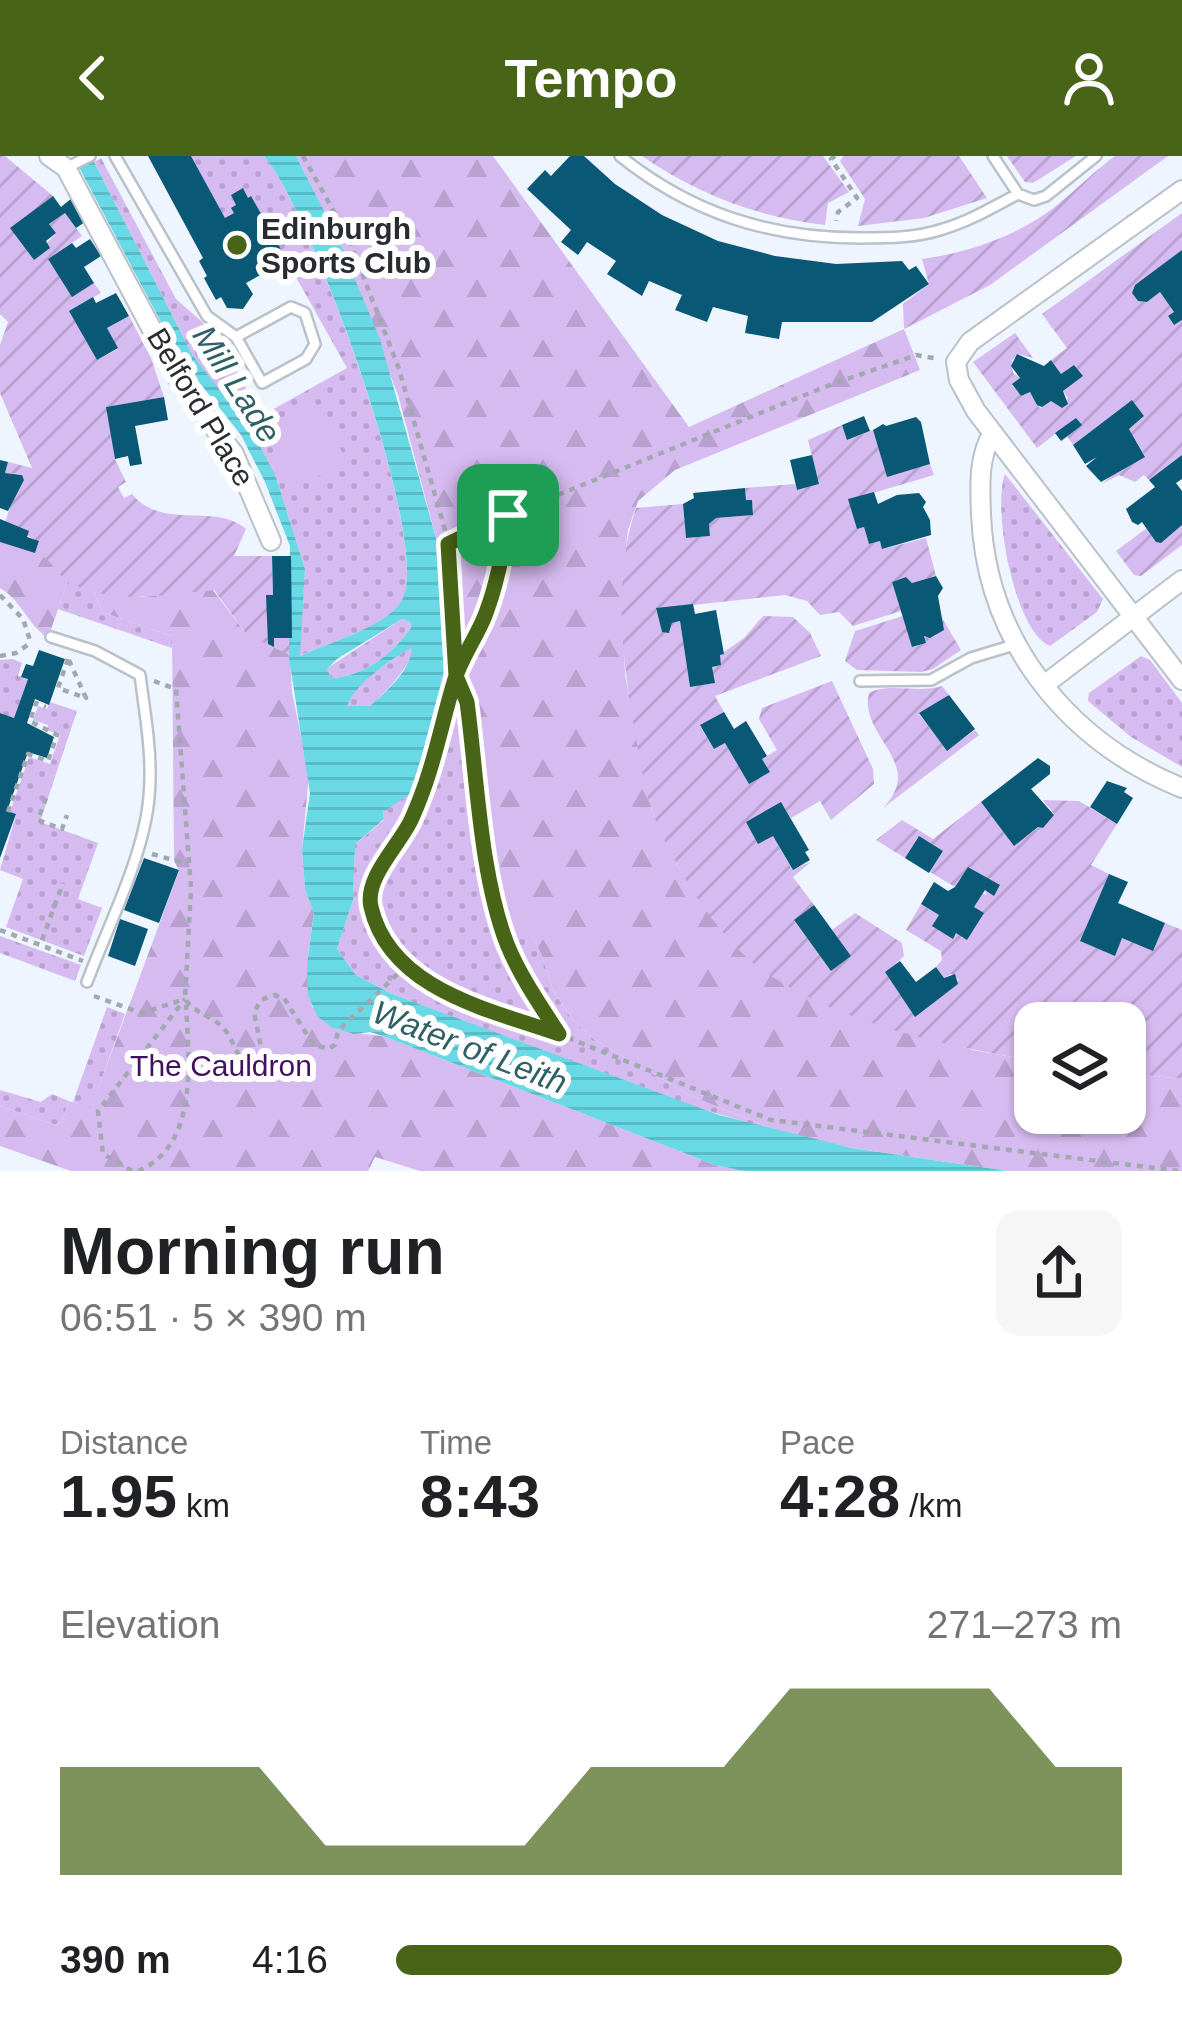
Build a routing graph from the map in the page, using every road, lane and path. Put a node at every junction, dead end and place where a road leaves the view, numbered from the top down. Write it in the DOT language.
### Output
graph roads {
  1 [pos="49,156"];
  2 [pos="89,156"];
  3 [pos="115,156"];
  4 [pos="303,156"];
  5 [pos="620,156"];
  6 [pos="835,156"];
  7 [pos="993,156"];
  8 [pos="1096,156"];
  9 [pos="66,168"];
  10 [pos="1178,192"];
  11 [pos="1018,194"];
  12 [pos="838,212"];
  13 [pos="236,337"];
  14 [pos="956,362"];
  15 [pos="993,433"];
  16 [pos="508,515"];
  17 [pos="271,541"];
  18 [pos="448,544"];
  19 [pos="1182,580"];
  20 [pos="0,595"];
  21 [pos="1134,617"];
  22 [pos="51,637"];
  23 [pos="31,643"];
  24 [pos="1017,644"];
  25 [pos="50,650"];
  26 [pos="0,656"];
  27 [pos="456,676"];
  28 [pos="1182,680"];
  29 [pos="860,681"];
  30 [pos="1044,685"];
  31 [pos="172,688"];
  32 [pos="86,698"];
  33 [pos="46,706"];
  34 [pos="83,707"];
  35 [pos="1182,788"];
  36 [pos="46,798"];
  37 [pos="8,812"];
  38 [pos="67,815"];
  39 [pos="136,849"];
  40 [pos="187,864"];
  41 [pos="63,883"];
  42 [pos="0,930"];
  43 [pos="41,940"];
  44 [pos="94,964"];
  45 [pos="406,966"];
  46 [pos="85,987"];
  47 [pos="185,999"];
  48 [pos="559,1034"];
  49 [pos="135,1171"];
  50 [pos="1178,1171"];
  1 -- 9 [label="street, Belford Place"];
  2 -- 9 [label="lane"];
  3 -- 13 [label="lane"];
  4 -- 18 [label="path"];
  5 -- 11 [label="lane"];
  6 -- 12 [label="path"];
  7 -- 11 [label="lane"];
  8 -- 11 [label="lane"];
  9 -- 17 [label="street, Belford Place"];
  10 -- 14 [label="street"];
  13 -- 13 [label="lane"];
  14 -- 15 [label="street"];
  14 -- 16 [label="path"];
  15 -- 21 [label="street"];
  15 -- 24 [label="street"];
  16 -- 18 [label="path"];
  16 -- 27 [label="path"];
  18 -- 27 [label="path"];
  19 -- 21 [label="street"];
  20 -- 23 [label="path"];
  21 -- 28 [label="street"];
  21 -- 30 [label="street"];
  22 -- 39 [label="lane"];
  23 -- 25 [label="path"];
  23 -- 26 [label="path"];
  24 -- 29 [label="lane"];
  24 -- 30 [label="street"];
  27 -- 45 [label="path"];
  27 -- 48 [label="path"];
  30 -- 35 [label="street"];
  31 -- 40 [label="path"];
  32 -- 32 [label="path"];
  32 -- 34 [label="path"];
  33 -- 37 [label="path"];
  36 -- 38 [label="path"];
  39 -- 40 [label="path"];
  39 -- 44 [label="lane"];
  40 -- 47 [label="path"];
  41 -- 43 [label="path"];
  42 -- 44 [label="path"];
  44 -- 46 [label="lane"];
  45 -- 47 [label="path"];
  45 -- 48 [label="path"];
  46 -- 47 [label="path"];
  47 -- 49 [label="path"];
  47 -- 49 [label="path"];
  48 -- 50 [label="path"];
}
